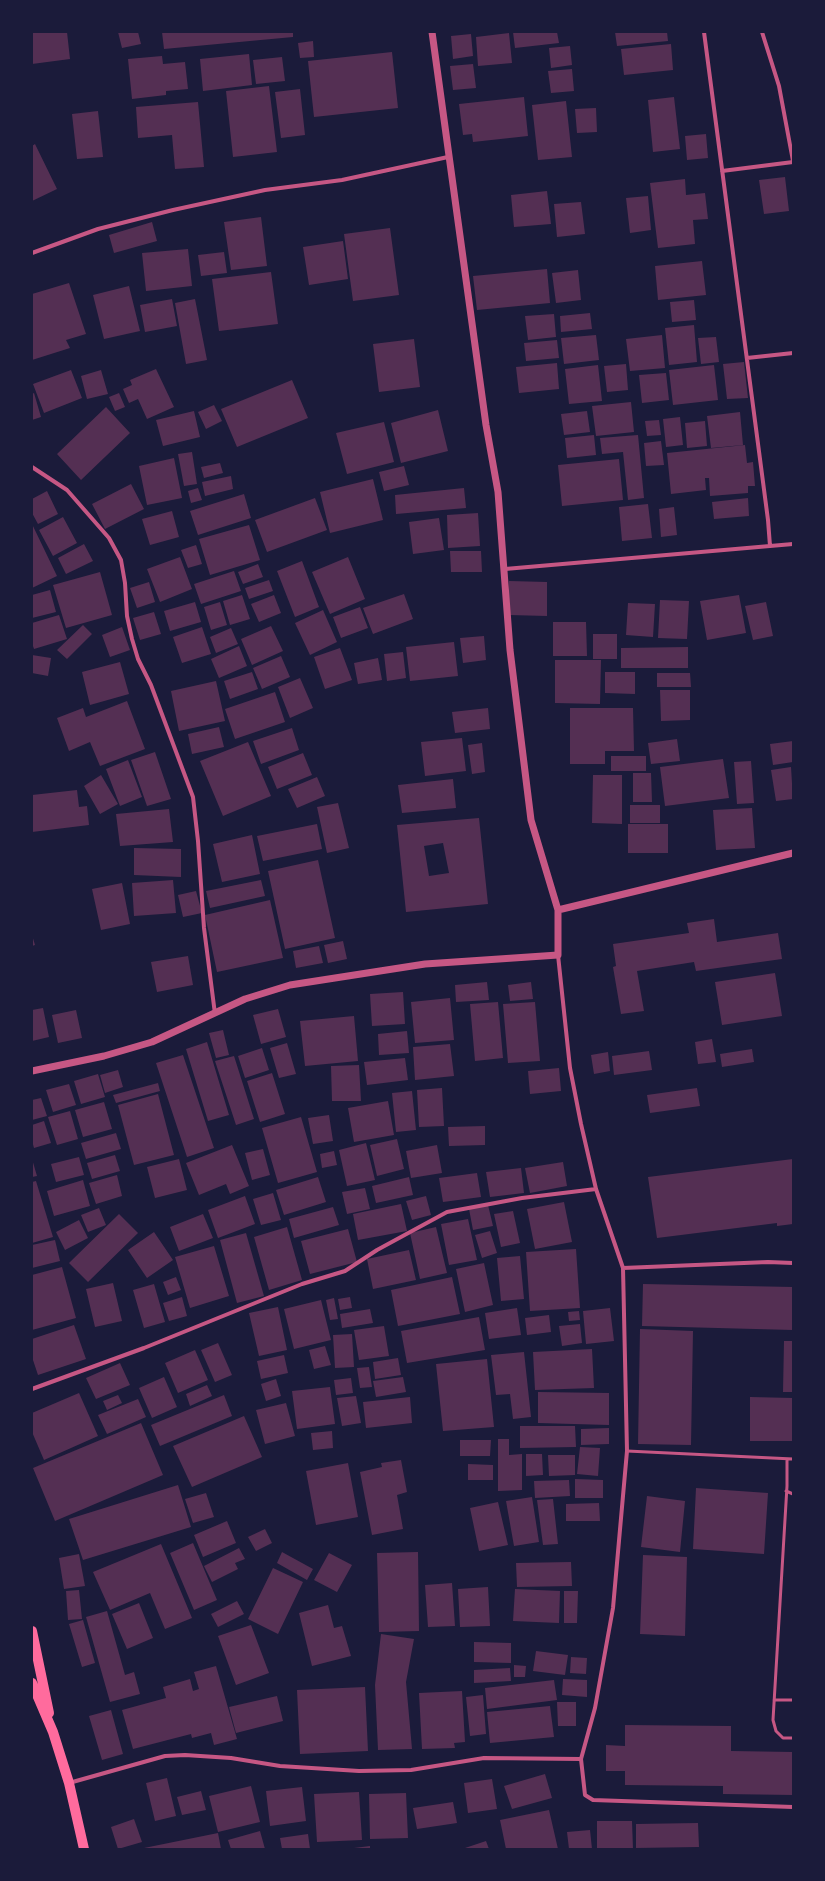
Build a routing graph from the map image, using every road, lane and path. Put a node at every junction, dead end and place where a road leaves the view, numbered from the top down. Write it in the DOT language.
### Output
graph roads {
  1 [pos="432,32"];
  2 [pos="704,32"];
  3 [pos="762,32"];
  4 [pos="448,157"];
  5 [pos="793,162"];
  6 [pos="722,171"];
  7 [pos="32,253"];
  8 [pos="793,353"];
  9 [pos="747,358"];
  10 [pos="32,467"];
  11 [pos="793,544"];
  12 [pos="770,546"];
  13 [pos="505,569"];
  14 [pos="793,853"];
  15 [pos="558,910"];
  16 [pos="558,955"];
  17 [pos="215,1014"];
  18 [pos="32,1071"];
  19 [pos="596,1189"];
  20 [pos="793,1263"];
  21 [pos="623,1268"];
  22 [pos="32,1389"];
  23 [pos="627,1451"];
  24 [pos="787,1459"];
  25 [pos="793,1459"];
  26 [pos="786,1491"];
  27 [pos="793,1494"];
  28 [pos="32,1632"];
  29 [pos="32,1684"];
  30 [pos="774,1700"];
  31 [pos="793,1700"];
  32 [pos="53,1732"];
  33 [pos="793,1738"];
  34 [pos="581,1759"];
  35 [pos="70,1782"];
  36 [pos="793,1806"];
  37 [pos="84,1849"];
  1 -- 4 [label="street"];
  2 -- 6 [label="street"];
  3 -- 5 [label="street"];
  4 -- 7 [label="street"];
  4 -- 13 [label="street"];
  5 -- 6 [label="street"];
  6 -- 9 [label="street"];
  8 -- 9 [label="street"];
  9 -- 12 [label="street"];
  10 -- 17 [label="street"];
  11 -- 12 [label="street"];
  12 -- 13 [label="street"];
  13 -- 15 [label="street"];
  14 -- 15 [label="street"];
  15 -- 16 [label="street"];
  16 -- 17 [label="street"];
  16 -- 19 [label="street"];
  17 -- 18 [label="street"];
  19 -- 21 [label="street"];
  19 -- 22 [label="street"];
  20 -- 21 [label="street"];
  21 -- 23 [label="street"];
  23 -- 24 [label="lane"];
  23 -- 34 [label="street"];
  24 -- 25 [label="lane"];
  24 -- 26 [label="lane"];
  26 -- 27 [label="lane"];
  26 -- 30 [label="lane"];
  28 -- 32 [label="main road"];
  29 -- 32 [label="main road"];
  30 -- 31 [label="lane"];
  30 -- 33 [label="lane"];
  32 -- 35 [label="main road"];
  34 -- 35 [label="street"];
  34 -- 36 [label="street"];
  35 -- 37 [label="main road"];
}
